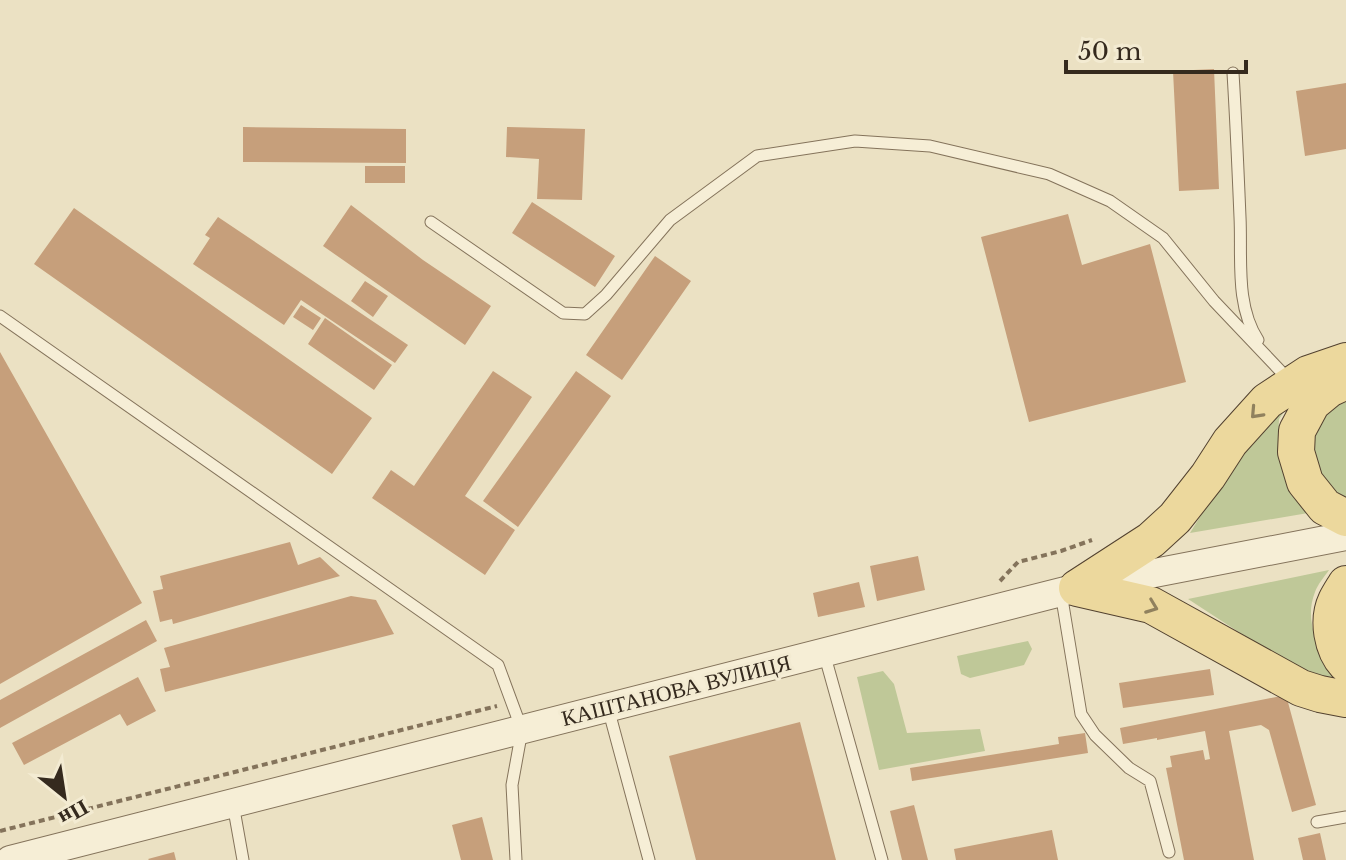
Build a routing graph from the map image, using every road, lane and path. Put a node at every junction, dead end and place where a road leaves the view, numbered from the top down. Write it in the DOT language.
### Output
graph roads {
  1 [pos="1233,73"];
  2 [pos="431,222"];
  3 [pos="0,316"];
  4 [pos="1346,361"];
  5 [pos="1283,374"];
  6 [pos="1346,381"];
  7 [pos="1346,518"];
  8 [pos="1346,536"];
  9 [pos="1346,584"];
  10 [pos="1069,590"];
  11 [pos="824,653"];
  12 [pos="1346,664"];
  13 [pos="1346,699"];
  14 [pos="608,707"];
  15 [pos="522,730"];
  16 [pos="233,803"];
  17 [pos="1346,817"];
  18 [pos="1317,822"];
  19 [pos="1169,852"];
  20 [pos="10,860"];
  21 [pos="243,860"];
  22 [pos="516,860"];
  23 [pos="649,860"];
  24 [pos="882,860"];
  1 -- 5 [label="lane"];
  2 -- 5 [label="lane"];
  3 -- 15 [label="lane"];
  4 -- 5 [label="main road"];
  5 -- 10 [label="main road, one-way"];
  6 -- 7 [label="main road"];
  8 -- 10 [label="street, КАШТАНОВА ВУЛИЦЯ"];
  9 -- 12 [label="main road"];
  10 -- 11 [label="street, КАШТАНОВА ВУЛИЦЯ"];
  10 -- 13 [label="main road, one-way"];
  10 -- 19 [label="lane"];
  11 -- 14 [label="street, КАШТАНОВА ВУЛИЦЯ"];
  11 -- 24 [label="lane"];
  14 -- 15 [label="street, КАШТАНОВА ВУЛИЦЯ"];
  14 -- 23 [label="lane"];
  15 -- 16 [label="street, КАШТАНОВА ВУЛИЦЯ"];
  15 -- 22 [label="lane"];
  16 -- 20 [label="street, КАШТАНОВА ВУЛИЦЯ"];
  16 -- 21 [label="lane"];
  17 -- 18 [label="lane"];
}
